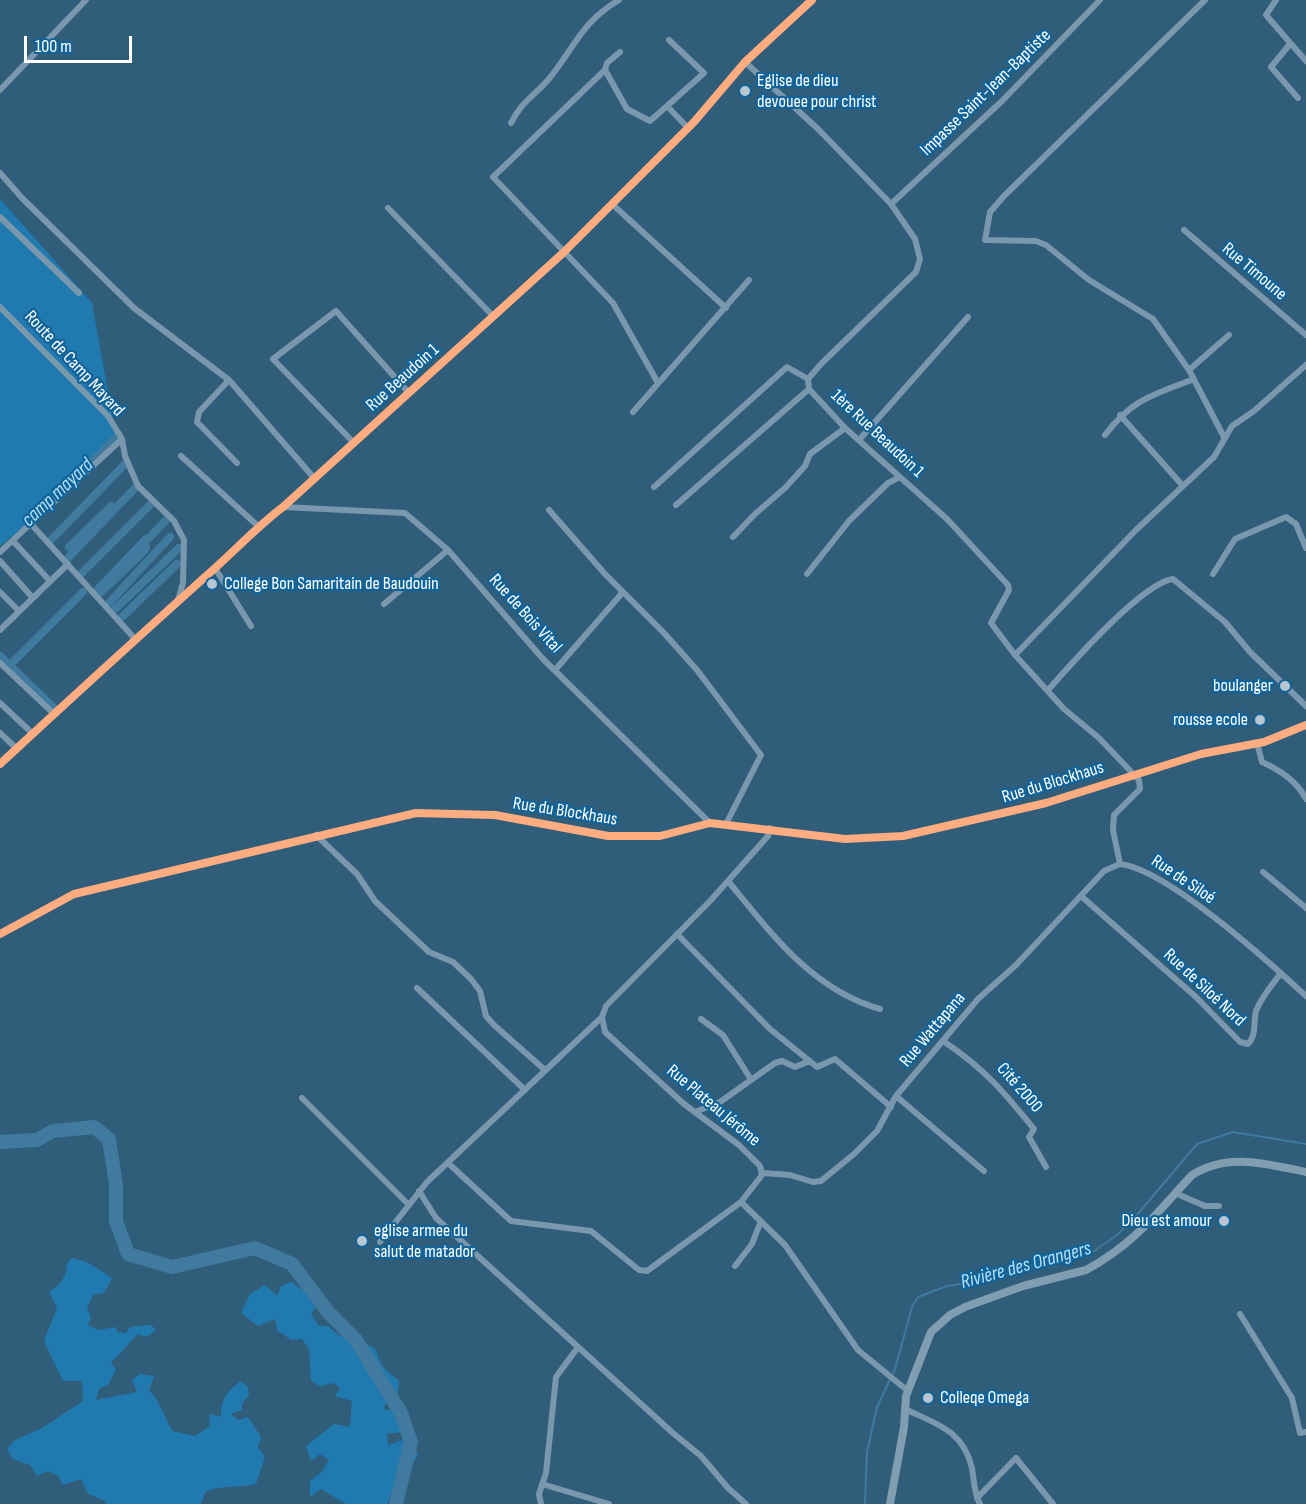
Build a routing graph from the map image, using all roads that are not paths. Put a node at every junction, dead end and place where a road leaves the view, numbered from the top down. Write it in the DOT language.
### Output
graph roads {
  1 [pos="86,0"];
  2 [pos="619,0"];
  3 [pos="812,0"];
  4 [pos="1100,0"];
  5 [pos="1205,0"];
  6 [pos="1276,0"];
  7 [pos="669,40"];
  8 [pos="1290,44"];
  9 [pos="620,52"];
  10 [pos="1306,61"];
  11 [pos="745,62"];
  12 [pos="605,70"];
  13 [pos="0,90"];
  14 [pos="1298,98"];
  15 [pos="667,106"];
  16 [pos="511,123"];
  17 [pos="688,128"];
  18 [pos="0,173"];
  19 [pos="612,204"];
  20 [pos="891,204"];
  21 [pos="388,207"];
  22 [pos="0,217"];
  23 [pos="1184,230"];
  24 [pos="563,254"];
  25 [pos="749,280"];
  26 [pos="79,293"];
  27 [pos="0,308"];
  28 [pos="726,308"];
  29 [pos="493,316"];
  30 [pos="968,317"];
  31 [pos="1229,335"];
  32 [pos="1306,335"];
  33 [pos="1306,365"];
  34 [pos="1190,370"];
  35 [pos="808,379"];
  36 [pos="1194,379"];
  37 [pos="229,380"];
  38 [pos="658,383"];
  39 [pos="809,389"];
  40 [pos="409,393"];
  41 [pos="633,412"];
  42 [pos="1119,415"];
  43 [pos="845,428"];
  44 [pos="1105,435"];
  45 [pos="1224,437"];
  46 [pos="122,439"];
  47 [pos="859,441"];
  48 [pos="354,443"];
  49 [pos="181,456"];
  50 [pos="237,463"];
  51 [pos="900,477"];
  52 [pos="314,478"];
  53 [pos="1183,486"];
  54 [pos="654,487"];
  55 [pos="676,505"];
  56 [pos="283,507"];
  57 [pos="549,510"];
  58 [pos="32,525"];
  59 [pos="258,526"];
  60 [pos="733,537"];
  61 [pos="13,541"];
  62 [pos="1306,548"];
  63 [pos="448,550"];
  64 [pos="0,552"];
  65 [pos="0,561"];
  66 [pos="68,564"];
  67 [pos="215,568"];
  68 [pos="807,574"];
  69 [pos="1213,574"];
  70 [pos="50,581"];
  71 [pos="0,592"];
  72 [pos="623,592"];
  73 [pos="33,598"];
  74 [pos="178,602"];
  75 [pos="384,604"];
  76 [pos="19,611"];
  77 [pos="251,626"];
  78 [pos="0,630"];
  79 [pos="135,639"];
  80 [pos="1015,655"];
  81 [pos="0,663"];
  82 [pos="555,670"];
  83 [pos="1048,690"];
  84 [pos="0,703"];
  85 [pos="1306,706"];
  86 [pos="53,713"];
  87 [pos="1306,725"];
  88 [pos="0,733"];
  89 [pos="32,733"];
  90 [pos="1257,743"];
  91 [pos="17,748"];
  92 [pos="0,764"];
  93 [pos="1133,775"];
  94 [pos="1306,799"];
  95 [pos="710,823"];
  96 [pos="726,824"];
  97 [pos="770,828"];
  98 [pos="316,835"];
  99 [pos="1120,864"];
  100 [pos="1263,872"];
  101 [pos="728,881"];
  102 [pos="1081,896"];
  103 [pos="1306,908"];
  104 [pos="0,934"];
  105 [pos="677,934"];
  106 [pos="1281,973"];
  107 [pos="417,988"];
  108 [pos="1306,996"];
  109 [pos="880,1009"];
  110 [pos="602,1017"];
  111 [pos="701,1019"];
  112 [pos="943,1041"];
  113 [pos="810,1061"];
  114 [pos="545,1070"];
  115 [pos="750,1078"];
  116 [pos="525,1090"];
  117 [pos="896,1096"];
  118 [pos="302,1098"];
  119 [pos="891,1107"];
  120 [pos="695,1112"];
  121 [pos="448,1163"];
  122 [pos="1047,1167"];
  123 [pos="984,1171"];
  124 [pos="1306,1172"];
  125 [pos="763,1173"];
  126 [pos="419,1191"];
  127 [pos="1175,1193"];
  128 [pos="741,1202"];
  129 [pos="408,1204"];
  130 [pos="1219,1206"];
  131 [pos="760,1221"];
  132 [pos="380,1242"];
  133 [pos="735,1266"];
  134 [pos="1240,1314"];
  135 [pos="578,1347"];
  136 [pos="908,1391"];
  137 [pos="905,1409"];
  138 [pos="1306,1432"];
  139 [pos="542,1484"];
  140 [pos="978,1501"];
  141 [pos="541,1504"];
  142 [pos="609,1504"];
  143 [pos="746,1504"];
  144 [pos="890,1504"];
  145 [pos="1053,1504"];
  1 -- 13 [label="street"];
  2 -- 16 [label="street"];
  3 -- 11 [label="street, Rue Beaudoin 1"];
  4 -- 20 [label="street, Impasse Saint-Jean-Baptiste"];
  5 -- 34 [label="street"];
  6 -- 8 [label="street"];
  7 -- 15 [label="street"];
  8 -- 10 [label="street"];
  8 -- 14 [label="street"];
  9 -- 12 [label="street"];
  11 -- 17 [label="street, Rue Beaudoin 1"];
  11 -- 20 [label="street"];
  12 -- 15 [label="street"];
  12 -- 24 [label="street"];
  15 -- 17 [label="street"];
  17 -- 19 [label="street, Rue Beaudoin 1"];
  18 -- 37 [label="street"];
  19 -- 24 [label="street, Rue Beaudoin 1"];
  19 -- 28 [label="street"];
  20 -- 35 [label="street"];
  21 -- 29 [label="street"];
  22 -- 26 [label="street"];
  23 -- 32 [label="street, Rue Timoune"];
  24 -- 29 [label="street, Rue Beaudoin 1"];
  24 -- 38 [label="street"];
  25 -- 28 [label="street"];
  27 -- 46 [label="street, Route de Camp Mayard"];
  28 -- 38 [label="street"];
  29 -- 40 [label="street, Rue Beaudoin 1"];
  30 -- 47 [label="street"];
  31 -- 34 [label="street"];
  33 -- 45 [label="street"];
  34 -- 36 [label="street"];
  35 -- 39 [label="street, 1ère Rue Beaudoin 1"];
  35 -- 54 [label="street"];
  36 -- 42 [label="street"];
  36 -- 45 [label="street"];
  37 -- 50 [label="street"];
  37 -- 52 [label="street"];
  38 -- 41 [label="street"];
  39 -- 43 [label="street, 1ère Rue Beaudoin 1"];
  39 -- 55 [label="street"];
  40 -- 48 [label="street, Rue Beaudoin 1"];
  40 -- 48 [label="street"];
  42 -- 44 [label="street"];
  42 -- 53 [label="street"];
  43 -- 47 [label="street, 1ère Rue Beaudoin 1"];
  43 -- 60 [label="street"];
  45 -- 53 [label="street"];
  46 -- 58 [label="street"];
  46 -- 74 [label="street, Route de Camp Mayard"];
  47 -- 51 [label="street, 1ère Rue Beaudoin 1"];
  48 -- 52 [label="street, Rue Beaudoin 1"];
  49 -- 59 [label="street"];
  51 -- 68 [label="street"];
  51 -- 80 [label="street, 1ère Rue Beaudoin 1"];
  52 -- 56 [label="street, Rue Beaudoin 1"];
  53 -- 80 [label="street"];
  56 -- 59 [label="street, Rue Beaudoin 1"];
  56 -- 63 [label="street, Rue de Bois Vital"];
  57 -- 72 [label="street"];
  58 -- 61 [label="street"];
  58 -- 66 [label="street"];
  59 -- 67 [label="street, Rue Beaudoin 1"];
  61 -- 64 [label="street"];
  61 -- 70 [label="street"];
  62 -- 69 [label="street"];
  63 -- 75 [label="street"];
  63 -- 82 [label="street, Rue de Bois Vital"];
  65 -- 73 [label="street"];
  66 -- 70 [label="street"];
  66 -- 79 [label="street"];
  67 -- 74 [label="street, Rue Beaudoin 1"];
  67 -- 77 [label="street"];
  70 -- 73 [label="street"];
  71 -- 76 [label="street"];
  72 -- 82 [label="street"];
  72 -- 96 [label="street"];
  73 -- 76 [label="street"];
  74 -- 79 [label="street, Rue Beaudoin 1"];
  76 -- 78 [label="street"];
  79 -- 86 [label="street, Rue Beaudoin 1"];
  80 -- 83 [label="street, 1ère Rue Beaudoin 1"];
  81 -- 86 [label="street"];
  82 -- 95 [label="street, Rue de Bois Vital"];
  83 -- 85 [label="street"];
  83 -- 93 [label="street, 1ère Rue Beaudoin 1"];
  84 -- 89 [label="street"];
  86 -- 89 [label="street, Rue Beaudoin 1"];
  87 -- 90 [label="street, Rue du Blockhaus"];
  88 -- 91 [label="street"];
  89 -- 91 [label="street, Rue Beaudoin 1"];
  90 -- 93 [label="street, Rue du Blockhaus"];
  90 -- 94 [label="street"];
  91 -- 92 [label="street, Rue Beaudoin 1"];
  93 -- 97 [label="street, Rue du Blockhaus"];
  93 -- 99 [label="street"];
  95 -- 96 [label="street, Rue du Blockhaus"];
  95 -- 98 [label="street, Rue du Blockhaus"];
  96 -- 97 [label="street, Rue du Blockhaus"];
  97 -- 101 [label="street"];
  98 -- 104 [label="street, Rue du Blockhaus"];
  98 -- 114 [label="street"];
  99 -- 102 [label="street, Rue Wattapana"];
  99 -- 106 [label="street, Rue de Siloé"];
  100 -- 103 [label="street"];
  101 -- 105 [label="street"];
  101 -- 109 [label="street"];
  102 -- 106 [label="street, Rue de Siloé Nord"];
  102 -- 112 [label="street, Rue Wattapana"];
  105 -- 110 [label="street"];
  105 -- 113 [label="street"];
  106 -- 108 [label="street, Rue de Siloé"];
  107 -- 116 [label="street"];
  110 -- 114 [label="street"];
  110 -- 120 [label="street, Rue Plateau Jérôme"];
  111 -- 115 [label="street"];
  112 -- 117 [label="street, Rue Wattapana"];
  112 -- 122 [label="street, Cité 2000"];
  113 -- 115 [label="street"];
  113 -- 119 [label="street"];
  114 -- 116 [label="street"];
  115 -- 120 [label="street"];
  116 -- 121 [label="street"];
  117 -- 119 [label="street, Rue Wattapana"];
  117 -- 123 [label="street"];
  118 -- 129 [label="street"];
  119 -- 125 [label="street, Rue Wattapana"];
  120 -- 125 [label="street, Rue Plateau Jérôme"];
  121 -- 126 [label="street"];
  121 -- 128 [label="street, Rue Plateau Jérôme"];
  124 -- 127 [label="street"];
  125 -- 128 [label="street, Rue Plateau Jérôme"];
  126 -- 129 [label="street"];
  126 -- 135 [label="street"];
  127 -- 130 [label="street"];
  127 -- 136 [label="street"];
  128 -- 131 [label="street"];
  129 -- 132 [label="street"];
  131 -- 133 [label="street"];
  131 -- 136 [label="street"];
  134 -- 138 [label="street"];
  135 -- 139 [label="street"];
  135 -- 143 [label="street"];
  136 -- 137 [label="street"];
  137 -- 140 [label="street"];
  137 -- 144 [label="street"];
  139 -- 141 [label="street"];
  139 -- 142 [label="street"];
  140 -- 145 [label="street"];
}
